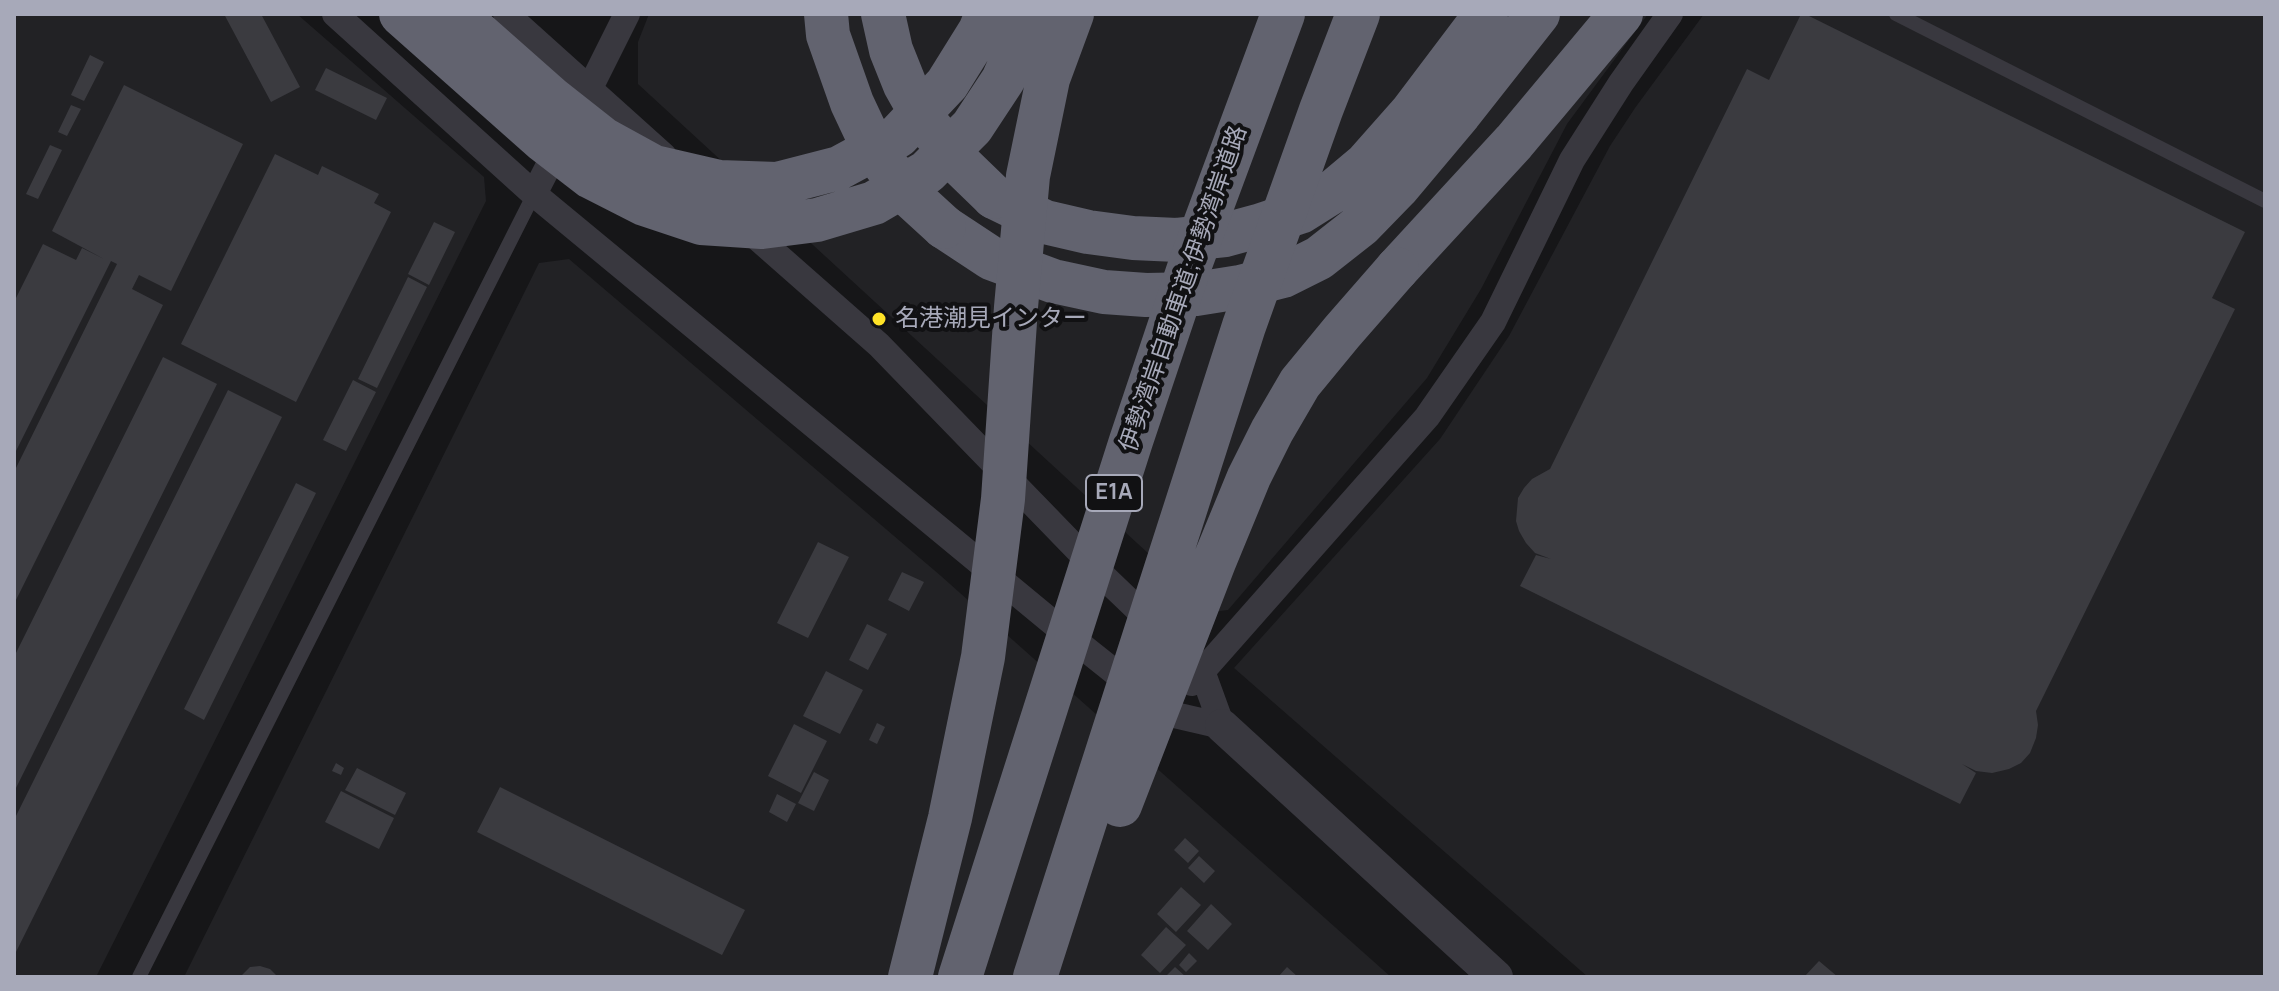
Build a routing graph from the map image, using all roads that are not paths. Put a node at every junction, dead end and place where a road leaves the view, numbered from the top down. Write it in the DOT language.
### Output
graph roads {
  1 [pos="335,14"];
  2 [pos="401,14"];
  3 [pos="456,14"];
  4 [pos="506,14"];
  5 [pos="627,14"];
  6 [pos="826,14"];
  7 [pos="883,14"];
  8 [pos="987,14"];
  9 [pos="1032,14"];
  10 [pos="1072,14"];
  11 [pos="1283,14"];
  12 [pos="1358,14"];
  13 [pos="1486,14"];
  14 [pos="1538,14"];
  15 [pos="1621,14"];
  16 [pos="1670,14"];
  17 [pos="1896,14"];
  18 [pos="589,90"];
  19 [pos="534,194"];
  20 [pos="2265,201"];
  21 [pos="1202,671"];
  22 [pos="1166,713"];
  23 [pos="1222,726"];
  24 [pos="139,977"];
  25 [pos="910,977"];
  26 [pos="960,977"];
  27 [pos="1035,977"];
  28 [pos="1062,977"];
  29 [pos="1496,977"];
  1 -- 19 [label="street"];
  2 -- 9 [label="highway, bridge"];
  3 -- 8 [label="highway, bridge"];
  4 -- 18 [label="street"];
  5 -- 18 [label="street"];
  6 -- 14 [label="highway, bridge"];
  7 -- 13 [label="highway, bridge"];
  10 -- 25 [label="highway, bridge"];
  11 -- 26 [label="highway, 伊勢湾岸自動車道;伊勢湾岸道路 / E1A, bridge"];
  12 -- 27 [label="highway, bridge"];
  15 -- 28 [label="highway, bridge"];
  16 -- 21 [label="street"];
  17 -- 20 [label="lane"];
  18 -- 19 [label="street"];
  18 -- 21 [label="street"];
  19 -- 22 [label="street"];
  19 -- 24 [label="lane"];
  21 -- 22 [label="street"];
  21 -- 23 [label="street"];
  22 -- 23 [label="street"];
  23 -- 29 [label="street"];
}
